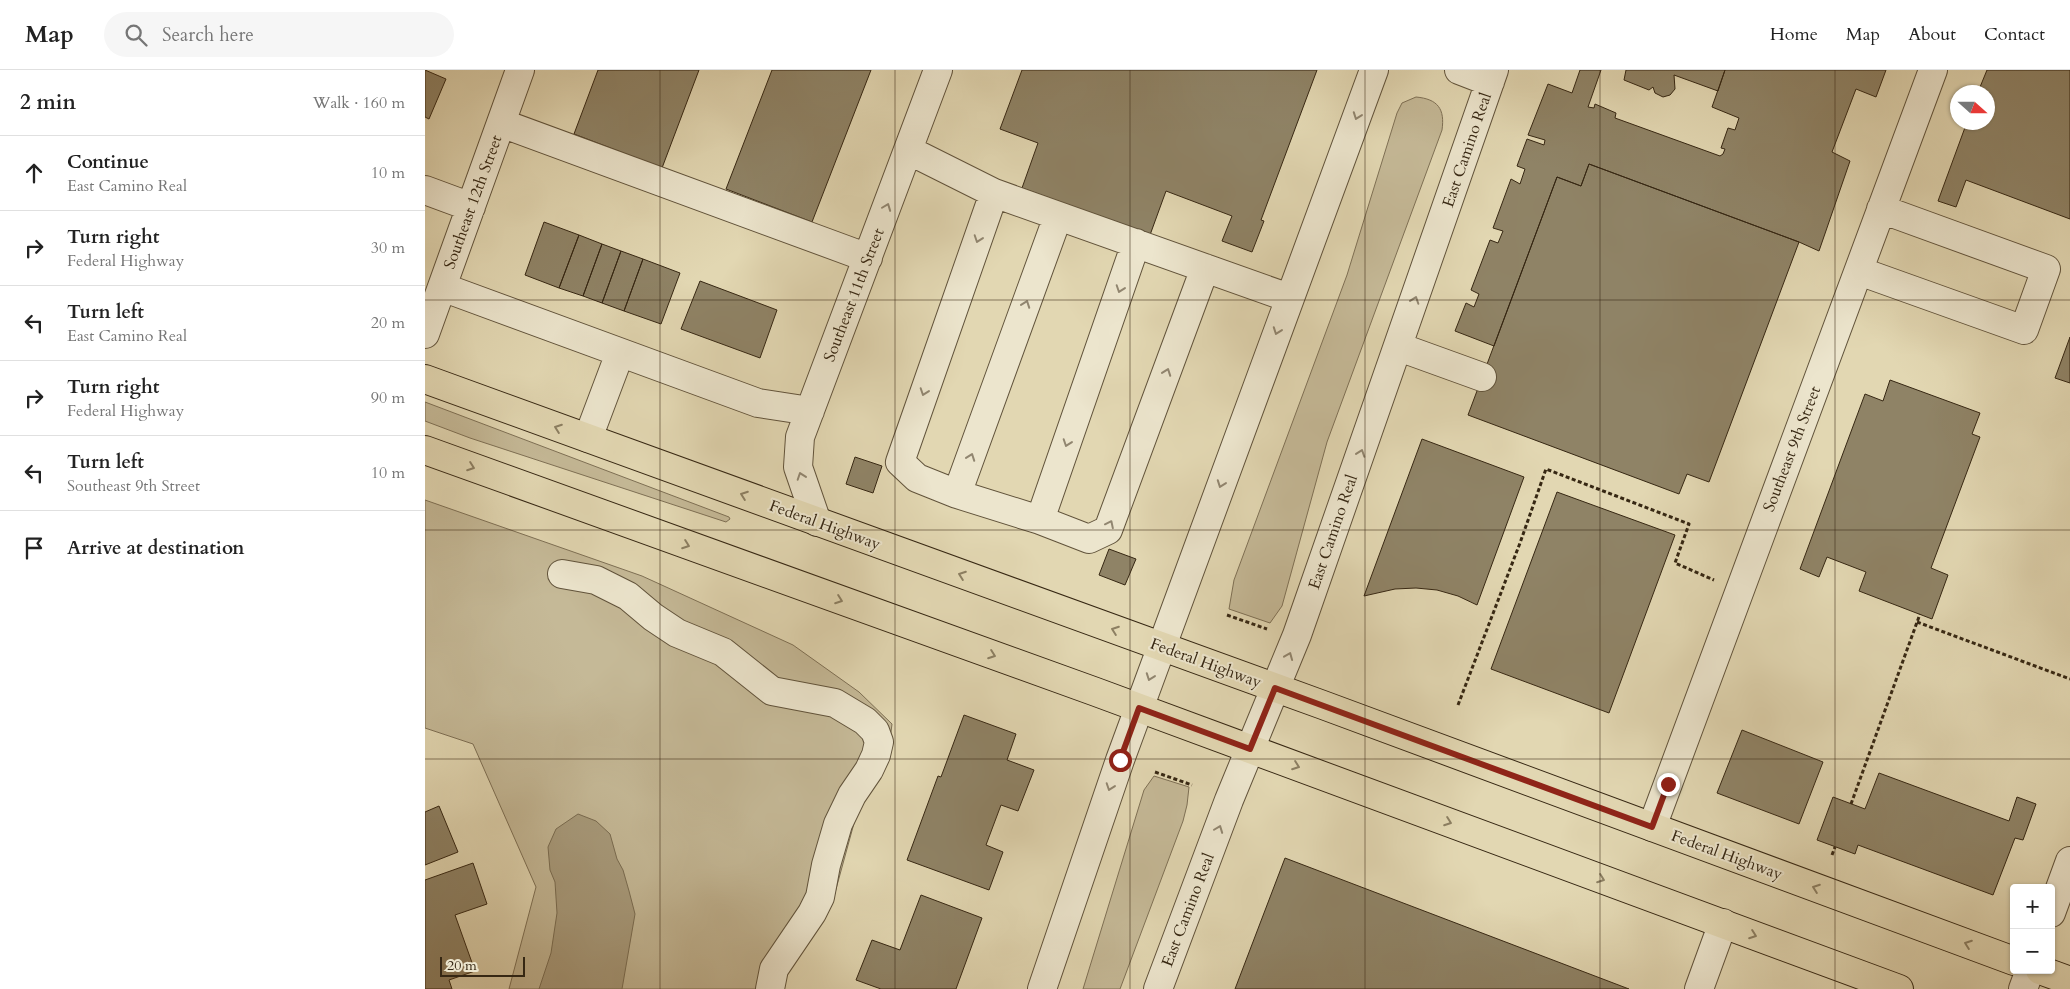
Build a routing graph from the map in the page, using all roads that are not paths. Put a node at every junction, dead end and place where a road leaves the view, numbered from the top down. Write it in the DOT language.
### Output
graph roads {
  1 [pos="520,70"];
  2 [pos="938,70"];
  3 [pos="1374,70"];
  4 [pos="1459,70"];
  5 [pos="1933,70"];
  6 [pos="1492,76"];
  7 [pos="501,123"];
  8 [pos="908,150"];
  9 [pos="425,190"];
  10 [pos="994,193"];
  11 [pos="471,207"];
  12 [pos="1881,209"];
  13 [pos="1058,216"];
  14 [pos="1136,243"];
  15 [pos="868,258"];
  16 [pos="1205,268"];
  17 [pos="1859,271"];
  18 [pos="442,287"];
  19 [pos="1289,298"];
  20 [pos="425,334"];
  21 [pos="1399,347"];
  22 [pos="620,353"];
  23 [pos="1482,378"];
  24 [pos="425,379"];
  25 [pos="810,411"];
  26 [pos="588,438"];
  27 [pos="425,450"];
  28 [pos="957,494"];
  29 [pos="1040,520"];
  30 [pos="817,522"];
  31 [pos="562,574"];
  32 [pos="1161,647"];
  33 [pos="1275,688"];
  34 [pos="1139,708"];
  35 [pos="1250,749"];
  36 [pos="1652,827"];
  37 [pos="2070,861"];
  38 [pos="2060,899"];
  39 [pos="1723,924"];
  40 [pos="2010,960"];
  41 [pos="2029,974"];
  42 [pos="2051,974"];
  43 [pos="2070,981"];
  44 [pos="770,989"];
  45 [pos="1042,989"];
  46 [pos="1158,989"];
  47 [pos="1699,989"];
  48 [pos="1899,989"];
  49 [pos="2023,989"];
  1 -- 7 [label="street, Southeast 12th Street"];
  2 -- 8 [label="street, Southeast 11th Street"];
  3 -- 19 [label="street, one-way"];
  4 -- 6 [label="street"];
  5 -- 12 [label="street, Southeast 9th Street"];
  21 -- 6 [label="street, East Camino Real, one-way"];
  7 -- 11 [label="street, Southeast 12th Street"];
  7 -- 15 [label="street"];
  8 -- 10 [label="street"];
  15 -- 8 [label="street, Southeast 11th Street, one-way"];
  9 -- 11 [label="street"];
  10 -- 13 [label="street"];
  10 -- 28 [label="street, one-way"];
  11 -- 18 [label="street, Southeast 12th Street"];
  12 -- 17 [label="street, Southeast 9th Street"];
  12 -- 17 [label="street"];
  13 -- 14 [label="street"];
  28 -- 13 [label="street, one-way"];
  14 -- 16 [label="street"];
  14 -- 29 [label="street, one-way"];
  15 -- 25 [label="street, Southeast 11th Street"];
  16 -- 19 [label="street"];
  29 -- 16 [label="street, one-way"];
  17 -- 36 [label="street, Southeast 9th Street"];
  18 -- 20 [label="street, Southeast 12th Street"];
  18 -- 22 [label="street"];
  19 -- 32 [label="street, one-way"];
  21 -- 23 [label="street"];
  33 -- 21 [label="street, East Camino Real, one-way"];
  22 -- 25 [label="street"];
  22 -- 26 [label="street"];
  26 -- 24 [label="main road, Federal Highway, one-way"];
  30 -- 25 [label="street, Southeast 11th Street, one-way"];
  30 -- 26 [label="main road, Federal Highway, one-way"];
  27 -- 34 [label="main road, one-way"];
  28 -- 29 [label="street"];
  32 -- 30 [label="main road, Federal Highway, one-way"];
  31 -- 44 [label="street"];
  32 -- 33 [label="main road, Federal Highway"];
  32 -- 34 [label="street, one-way"];
  33 -- 35 [label="street, East Camino Real"];
  33 -- 36 [label="main road, Federal Highway"];
  34 -- 35 [label="main road"];
  34 -- 45 [label="street, one-way"];
  35 -- 39 [label="main road, one-way"];
  46 -- 35 [label="street, East Camino Real, one-way"];
  40 -- 36 [label="main road, Federal Highway, one-way"];
  37 -- 38 [label="street"];
  39 -- 47 [label="street"];
  39 -- 48 [label="main road, one-way"];
  41 -- 49 [label="street"];
  42 -- 43 [label="main road"];
}
